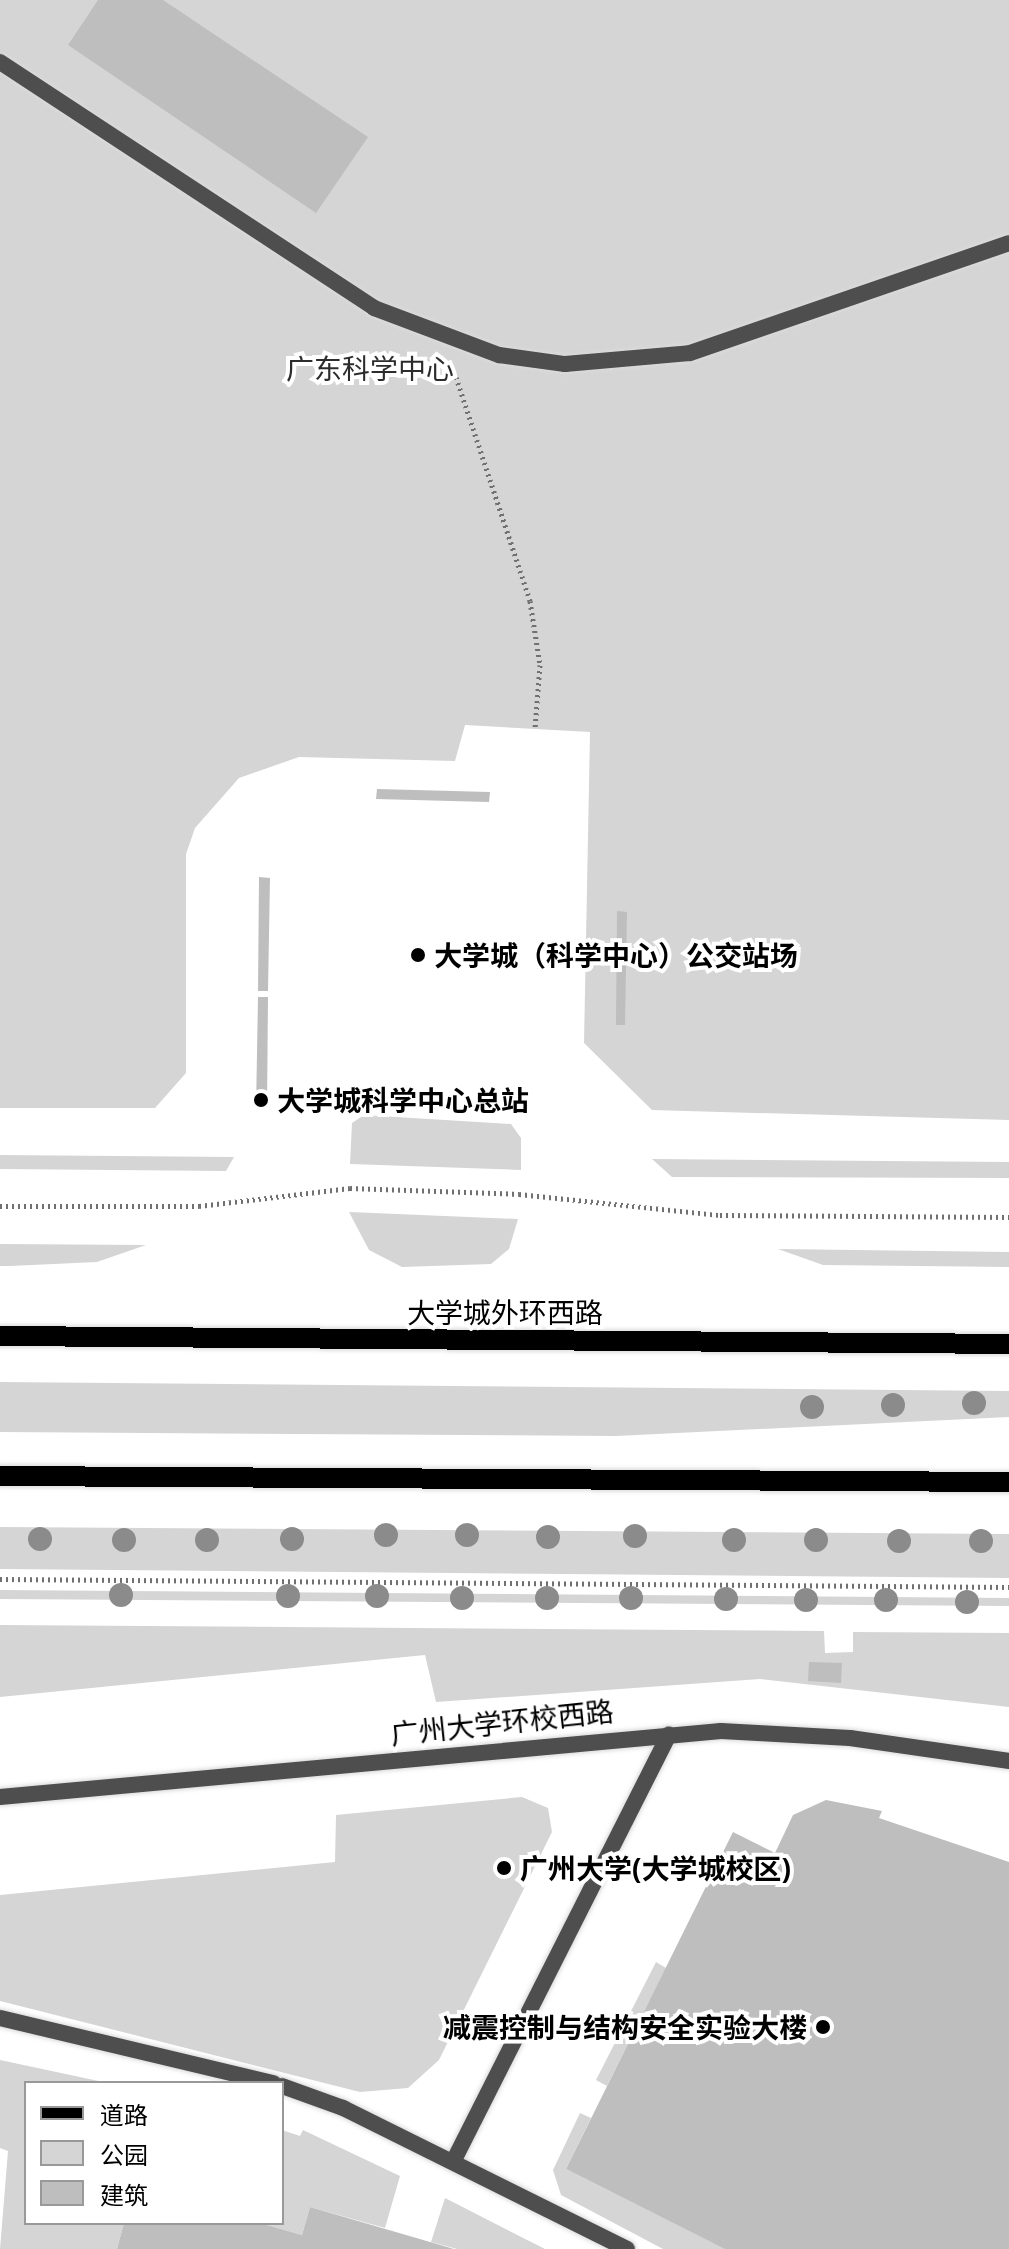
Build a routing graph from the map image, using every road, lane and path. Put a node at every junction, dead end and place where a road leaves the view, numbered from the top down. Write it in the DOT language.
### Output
graph roads {
  1 [pos="0,62"];
  2 [pos="1009,243"];
  3 [pos="438,336"];
  4 [pos="535,729"];
  5 [pos="0,1206"];
  6 [pos="1009,1217"];
  7 [pos="0,1336"];
  8 [pos="1009,1344"];
  9 [pos="0,1476"];
  10 [pos="1009,1482"];
  11 [pos="0,1579"];
  12 [pos="1009,1587"];
  13 [pos="669,1734"];
  14 [pos="1009,1761"];
  15 [pos="0,1797"];
  16 [pos="0,2018"];
  17 [pos="265,2081"];
  18 [pos="284,2087"];
  19 [pos="453,2162"];
  20 [pos="627,2249"];
  1 -- 3 [label="lane"];
  2 -- 3 [label="lane"];
  3 -- 4 [label="path"];
  5 -- 6 [label="path"];
  7 -- 8 [label="main road, 大学城外环西路"];
  9 -- 10 [label="main road"];
  11 -- 12 [label="path"];
  13 -- 14 [label="lane, 广州大学环校西路"];
  13 -- 15 [label="lane, 广州大学环校西路"];
  13 -- 19 [label="lane"];
  16 -- 17 [label="lane"];
  18 -- 19 [label="lane"];
  19 -- 20 [label="lane"];
}
